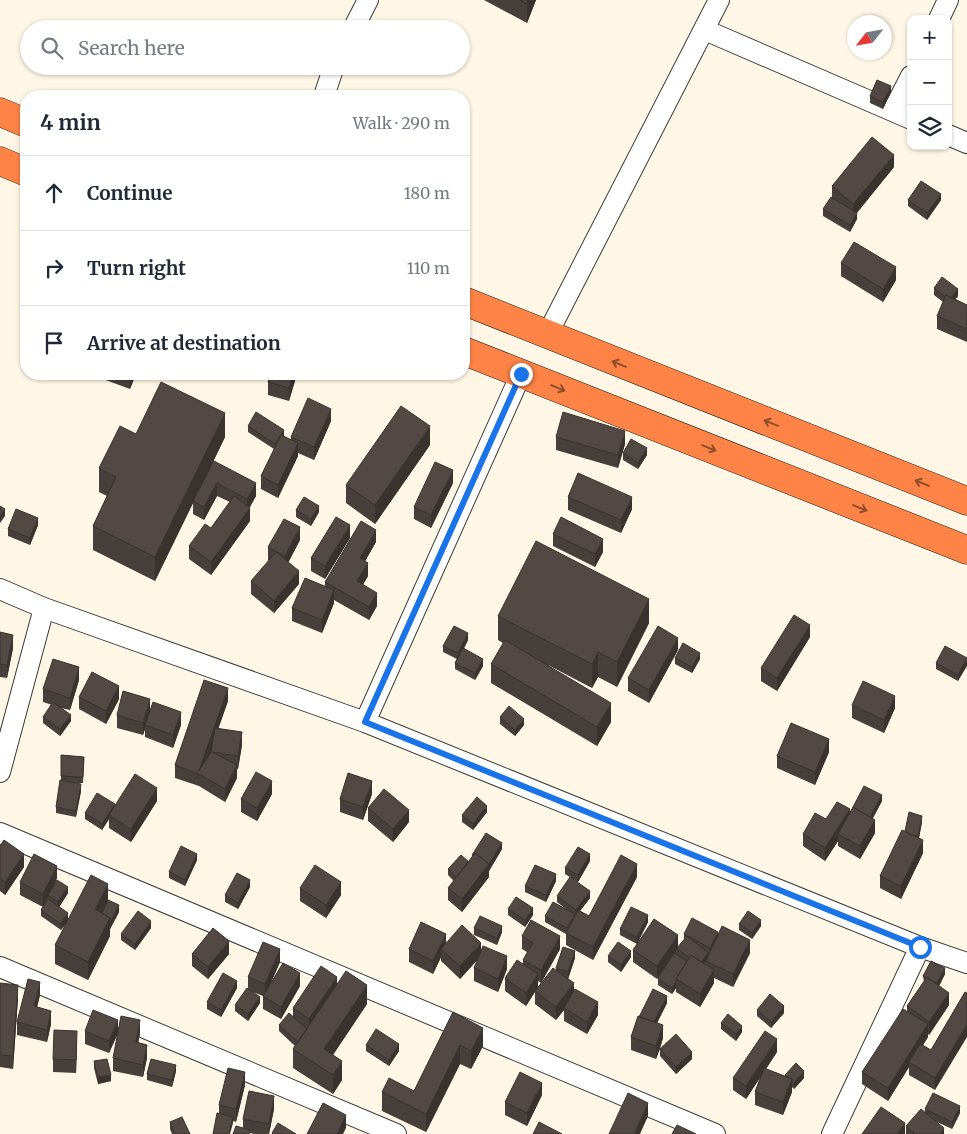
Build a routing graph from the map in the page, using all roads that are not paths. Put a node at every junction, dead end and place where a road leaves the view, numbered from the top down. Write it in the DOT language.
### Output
graph roads {
  1 [pos="368,0"];
  2 [pos="719,0"];
  3 [pos="948,0"];
  4 [pos="941,15"];
  5 [pos="358,20"];
  6 [pos="705,30"];
  7 [pos="331,75"];
  8 [pos="326,90"];
  9 [pos="907,93"];
  10 [pos="0,112"];
  11 [pos="902,115"];
  12 [pos="20,120"];
  13 [pos="952,137"];
  14 [pos="967,143"];
  15 [pos="0,161"];
  16 [pos="20,169"];
  17 [pos="470,303"];
  18 [pos="547,335"];
  19 [pos="470,353"];
  20 [pos="521,374"];
  21 [pos="967,501"];
  22 [pos="967,550"];
  23 [pos="0,589"];
  24 [pos="44,608"];
  25 [pos="365,722"];
  26 [pos="0,772"];
  27 [pos="0,833"];
  28 [pos="920,947"];
  29 [pos="967,963"];
  30 [pos="0,966"];
  31 [pos="396,1134"];
  32 [pos="715,1134"];
  33 [pos="832,1134"];
  1 -- 5 [label="street"];
  2 -- 6 [label="street"];
  3 -- 4 [label="street"];
  6 -- 11 [label="street"];
  6 -- 18 [label="street"];
  7 -- 8 [label="street"];
  9 -- 11 [label="street"];
  10 -- 12 [label="highway"];
  13 -- 14 [label="street"];
  15 -- 16 [label="highway"];
  17 -- 18 [label="highway"];
  21 -- 18 [label="highway, one-way"];
  19 -- 20 [label="highway"];
  20 -- 22 [label="highway, one-way"];
  20 -- 25 [label="street"];
  23 -- 24 [label="street"];
  24 -- 25 [label="street"];
  24 -- 26 [label="street"];
  25 -- 28 [label="street"];
  27 -- 32 [label="street"];
  28 -- 29 [label="street"];
  28 -- 33 [label="street"];
  30 -- 31 [label="street"];
}
